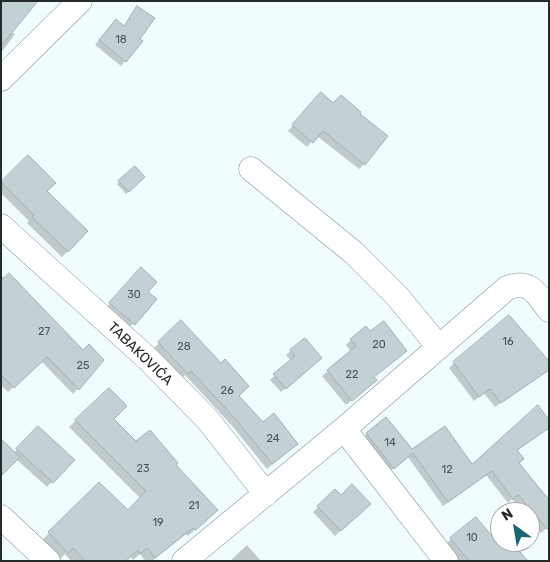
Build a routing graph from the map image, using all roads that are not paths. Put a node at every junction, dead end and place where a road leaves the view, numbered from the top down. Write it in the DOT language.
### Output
graph roads {
  1 [pos="80,1"];
  2 [pos="1,79"];
  3 [pos="251,169"];
  4 [pos="1,226"];
  5 [pos="549,310"];
  6 [pos="439,347"];
  7 [pos="344,429"];
  8 [pos="266,494"];
  9 [pos="1,517"];
  10 [pos="48,561"];
  11 [pos="184,561"];
  12 [pos="446,561"];
  1 -- 2 [label="street"];
  3 -- 6 [label="street"];
  4 -- 8 [label="street, TABAKOVIĆA"];
  5 -- 6 [label="street"];
  6 -- 7 [label="street"];
  7 -- 8 [label="street"];
  7 -- 12 [label="street"];
  8 -- 11 [label="street"];
  9 -- 10 [label="street"];
}
